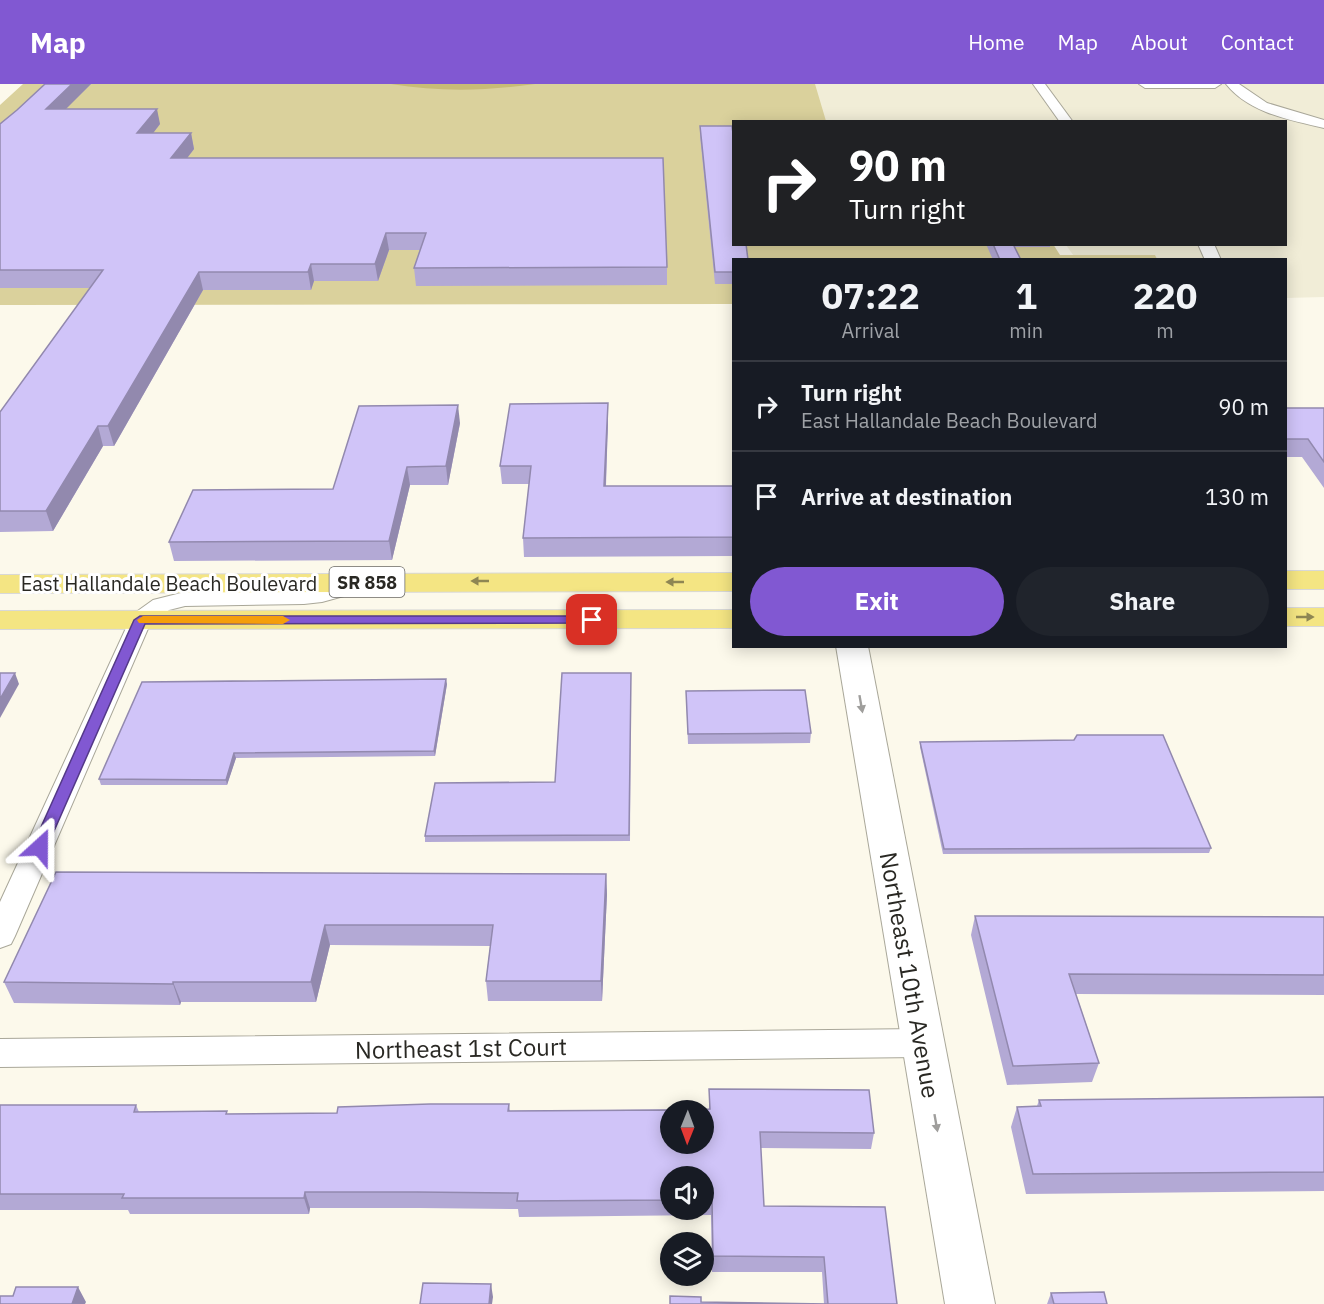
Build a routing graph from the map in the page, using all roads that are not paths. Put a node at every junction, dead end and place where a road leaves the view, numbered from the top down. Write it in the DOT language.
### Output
graph roads {
  1 [pos="1039,84"];
  2 [pos="1145,84"];
  3 [pos="1215,84"];
  4 [pos="1232,84"];
  5 [pos="1066,120"];
  6 [pos="1324,124"];
  7 [pos="1287,580"];
  8 [pos="1324,580"];
  9 [pos="371,582"];
  10 [pos="732,582"];
  11 [pos="0,584"];
  12 [pos="154,584"];
  13 [pos="0,607"];
  14 [pos="1287,617"];
  15 [pos="1324,617"];
  16 [pos="732,619"];
  17 [pos="0,620"];
  18 [pos="140,620"];
  19 [pos="852,648"];
  20 [pos="0,936"];
  21 [pos="921,1043"];
  22 [pos="0,1053"];
  23 [pos="970,1304"];
  1 -- 5 [label="street"];
  2 -- 3 [label="street"];
  4 -- 6 [label="street"];
  7 -- 8 [label="main road"];
  10 -- 9 [label="main road, East Hallandale Beach Boulevard / SR 858, one-way"];
  9 -- 12 [label="main road, East Hallandale Beach Boulevard / SR 858"];
  9 -- 18 [label="street"];
  11 -- 12 [label="main road, East Hallandale Beach Boulevard / SR 858"];
  12 -- 13 [label="main road"];
  14 -- 15 [label="main road, one-way"];
  16 -- 18 [label="main road, East Hallandale Beach Boulevard / SR 858"];
  17 -- 18 [label="main road, East Hallandale Beach Boulevard / SR 858"];
  18 -- 20 [label="street"];
  19 -- 21 [label="street, Northeast 10th Avenue, one-way"];
  21 -- 22 [label="street, Northeast 1st Court"];
  21 -- 23 [label="street, Northeast 10th Avenue, one-way"];
}
